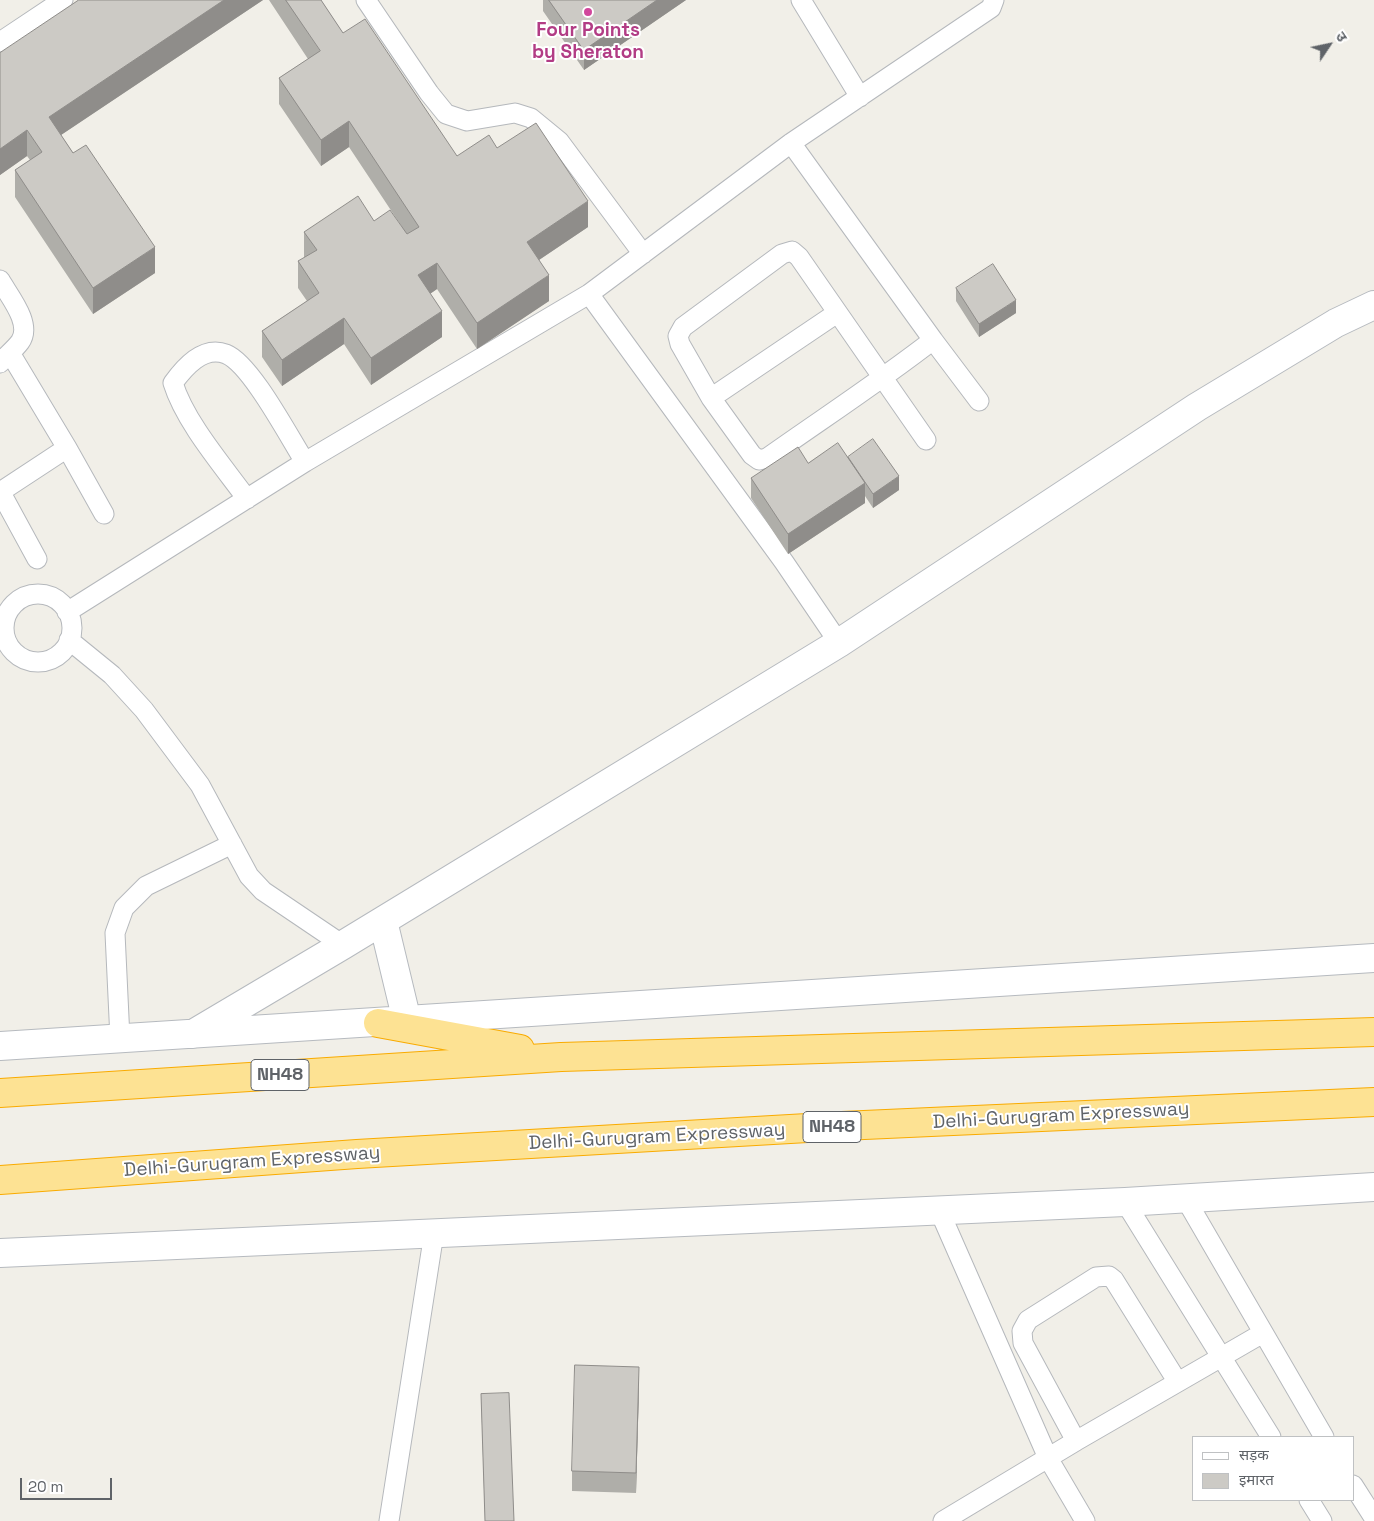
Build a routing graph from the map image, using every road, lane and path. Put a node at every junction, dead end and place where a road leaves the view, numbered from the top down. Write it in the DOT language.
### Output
graph roads {
  1 [pos="64,0"];
  2 [pos="366,0"];
  3 [pos="801,0"];
  4 [pos="994,0"];
  5 [pos="0,42"];
  6 [pos="860,97"];
  7 [pos="791,143"];
  8 [pos="643,254"];
  9 [pos="0,280"];
  10 [pos="589,294"];
  11 [pos="1374,305"];
  12 [pos="838,313"];
  13 [pos="933,340"];
  14 [pos="5,358"];
  15 [pos="883,377"];
  16 [pos="711,398"];
  17 [pos="979,401"];
  18 [pos="926,440"];
  19 [pos="67,448"];
  20 [pos="305,462"];
  21 [pos="0,492"];
  22 [pos="248,499"];
  23 [pos="104,514"];
  24 [pos="37,559"];
  25 [pos="3,611"];
  26 [pos="67,612"];
  27 [pos="70,640"];
  28 [pos="839,643"];
  29 [pos="232,844"];
  30 [pos="384,921"];
  31 [pos="344,945"];
  32 [pos="1374,958"];
  33 [pos="408,1021"];
  34 [pos="378,1023"];
  35 [pos="1374,1032"];
  36 [pos="193,1034"];
  37 [pos="120,1039"];
  38 [pos="0,1046"];
  39 [pos="560,1057"];
  40 [pos="0,1093"];
  41 [pos="1374,1102"];
  42 [pos="0,1180"];
  43 [pos="1374,1187"];
  44 [pos="1185,1198"];
  45 [pos="1125,1202"];
  46 [pos="939,1210"];
  47 [pos="434,1233"];
  48 [pos="0,1253"];
  49 [pos="1263,1333"];
  50 [pos="1222,1357"];
  51 [pos="1177,1381"];
  52 [pos="1270,1436"];
  53 [pos="1323,1436"];
  54 [pos="1076,1441"];
  55 [pos="1048,1458"];
  56 [pos="1354,1487"];
  57 [pos="1310,1501"];
  58 [pos="1374,1518"];
  59 [pos="389,1521"];
  60 [pos="943,1521"];
  61 [pos="1085,1521"];
  62 [pos="1322,1521"];
  1 -- 5 [label="lane"];
  2 -- 8 [label="lane"];
  3 -- 6 [label="lane"];
  4 -- 6 [label="lane"];
  6 -- 7 [label="lane"];
  7 -- 8 [label="lane"];
  7 -- 13 [label="lane"];
  8 -- 10 [label="lane"];
  9 -- 14 [label="lane"];
  10 -- 20 [label="lane"];
  10 -- 28 [label="lane"];
  11 -- 28 [label="main road"];
  12 -- 15 [label="lane"];
  12 -- 16 [label="lane"];
  12 -- 16 [label="lane"];
  13 -- 15 [label="lane"];
  13 -- 17 [label="lane"];
  14 -- 19 [label="lane"];
  15 -- 16 [label="lane"];
  15 -- 18 [label="lane"];
  19 -- 21 [label="lane"];
  19 -- 23 [label="lane"];
  20 -- 22 [label="lane"];
  20 -- 22 [label="lane"];
  21 -- 24 [label="lane"];
  22 -- 26 [label="lane"];
  25 -- 26 [label="lane"];
  25 -- 27 [label="lane"];
  26 -- 27 [label="lane"];
  27 -- 29 [label="lane"];
  28 -- 30 [label="main road"];
  29 -- 31 [label="lane"];
  29 -- 37 [label="lane"];
  30 -- 31 [label="main road"];
  30 -- 33 [label="main road"];
  31 -- 36 [label="main road"];
  32 -- 33 [label="main road"];
  33 -- 34 [label="main road"];
  34 -- 36 [label="main road"];
  34 -- 39 [label="highway"];
  35 -- 39 [label="highway, NH48"];
  36 -- 37 [label="main road"];
  37 -- 38 [label="main road"];
  39 -- 40 [label="highway, NH48"];
  41 -- 42 [label="highway, Delhi-Gurugram Expressway / NH48"];
  43 -- 44 [label="main road"];
  44 -- 45 [label="main road"];
  44 -- 49 [label="lane"];
  45 -- 46 [label="main road"];
  45 -- 50 [label="lane"];
  46 -- 47 [label="main road"];
  46 -- 55 [label="lane"];
  47 -- 48 [label="main road"];
  47 -- 59 [label="lane"];
  49 -- 50 [label="lane"];
  49 -- 53 [label="lane"];
  50 -- 51 [label="lane"];
  50 -- 52 [label="lane"];
  51 -- 54 [label="lane"];
  51 -- 54 [label="lane"];
  54 -- 55 [label="lane"];
  55 -- 60 [label="lane"];
  55 -- 61 [label="lane"];
  56 -- 58 [label="lane"];
  57 -- 62 [label="lane"];
}
